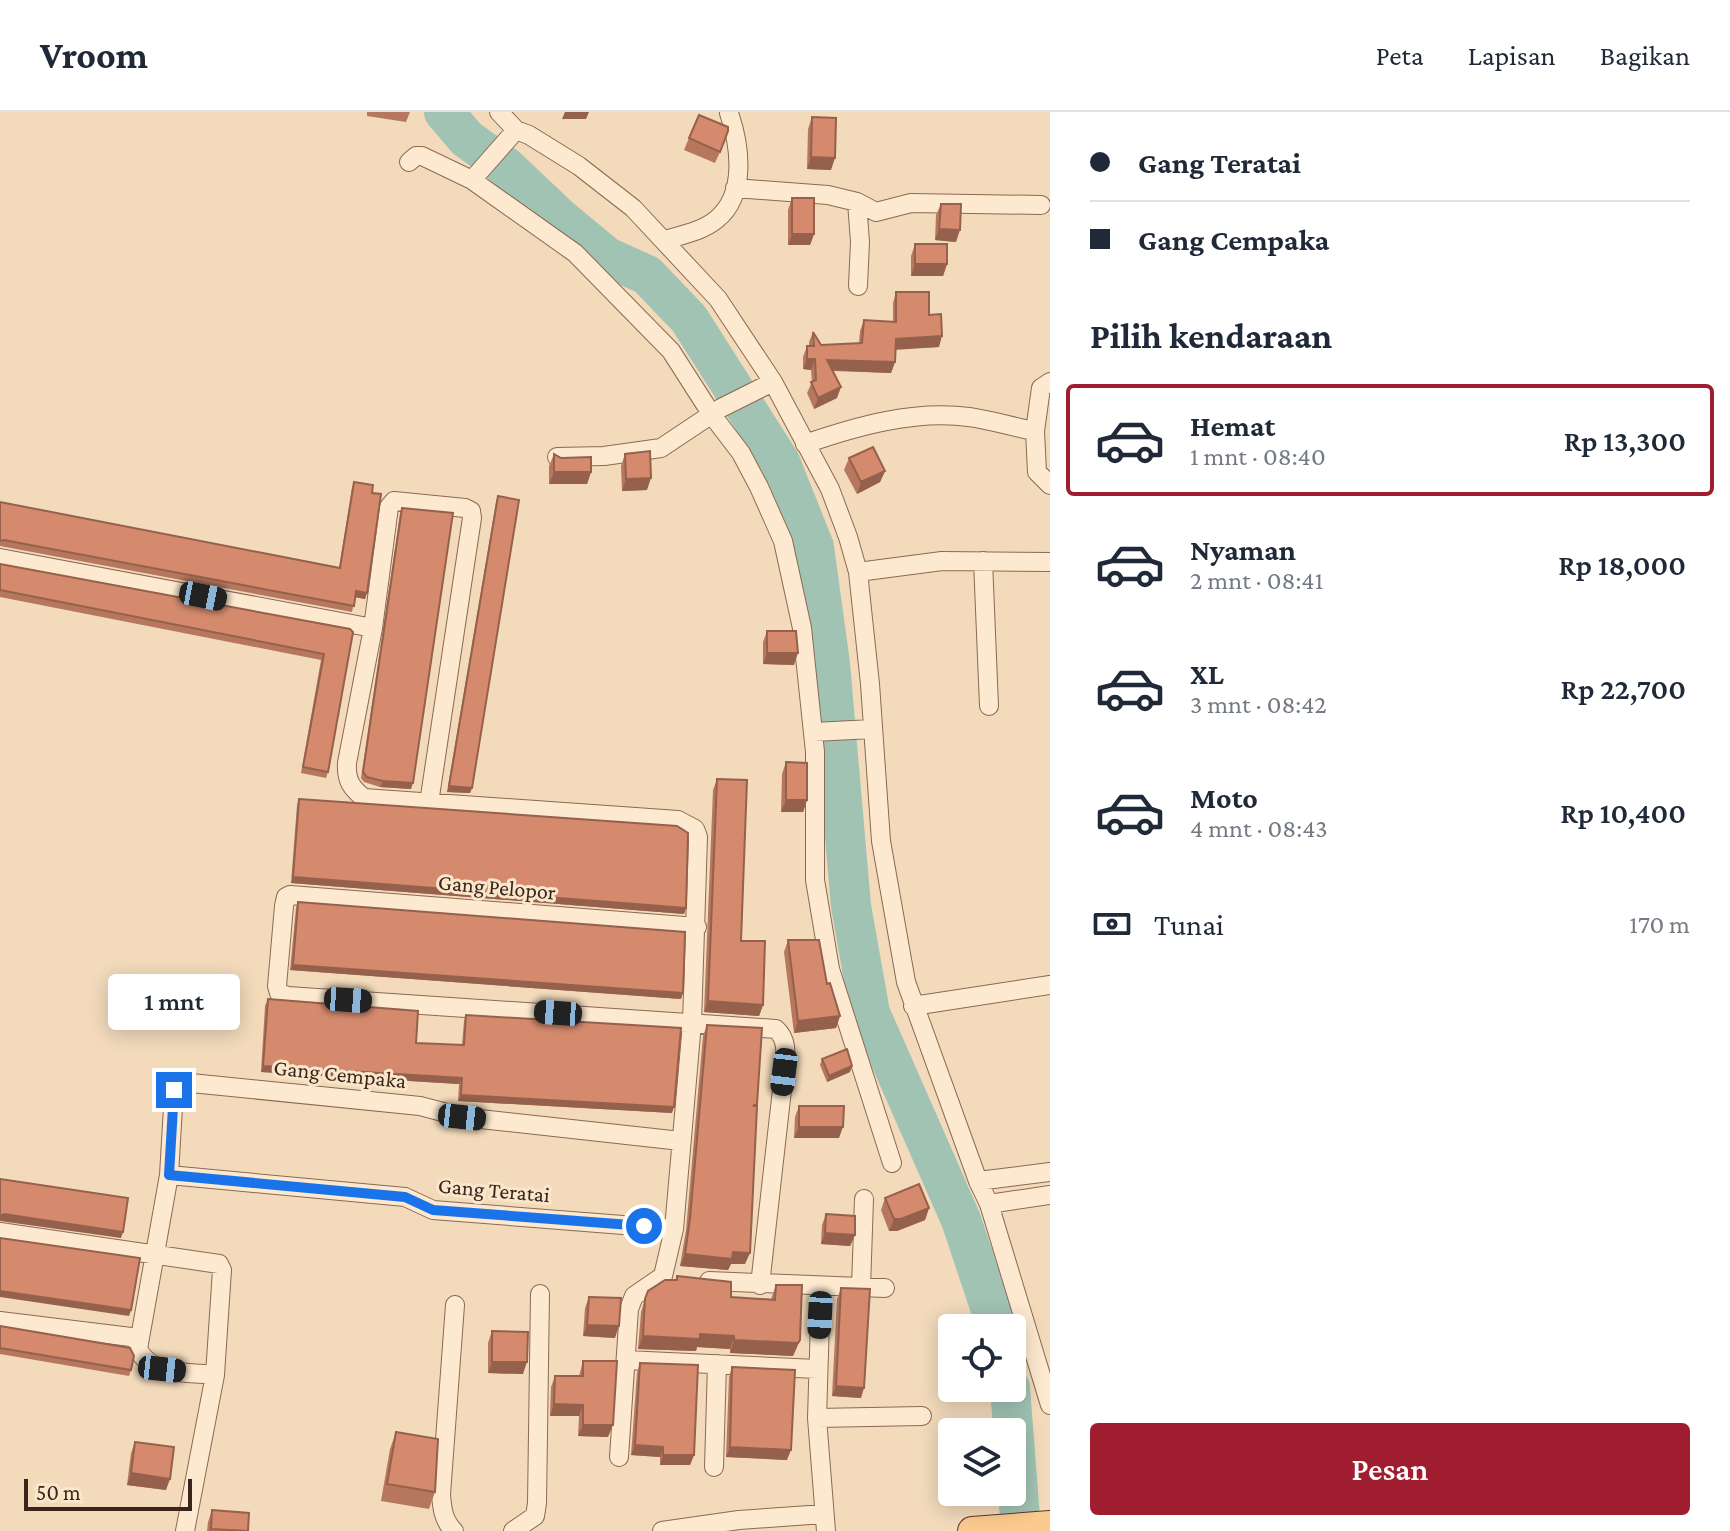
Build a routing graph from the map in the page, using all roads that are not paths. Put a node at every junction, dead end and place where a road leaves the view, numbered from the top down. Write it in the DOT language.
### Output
graph roads {
  1 [pos="499,112"];
  2 [pos="729,113"];
  3 [pos="511,137"];
  4 [pos="409,162"];
  5 [pos="475,176"];
  6 [pos="735,188"];
  7 [pos="857,202"];
  8 [pos="1041,205"];
  9 [pos="665,240"];
  10 [pos="858,286"];
  11 [pos="1050,382"];
  12 [pos="765,386"];
  13 [pos="716,412"];
  14 [pos="1035,431"];
  15 [pos="805,444"];
  16 [pos="557,457"];
  17 [pos="1050,485"];
  18 [pos="0,558"];
  19 [pos="983,561"];
  20 [pos="1050,562"];
  21 [pos="858,572"];
  22 [pos="373,628"];
  23 [pos="989,706"];
  24 [pos="864,729"];
  25 [pos="818,731"];
  26 [pos="429,803"];
  27 [pos="697,927"];
  28 [pos="1050,985"];
  29 [pos="913,1006"];
  30 [pos="692,1023"];
  31 [pos="681,1141"];
  32 [pos="892,1163"];
  33 [pos="1050,1172"];
  34 [pos="169,1175"];
  35 [pos="978,1181"];
  36 [pos="1050,1195"];
  37 [pos="864,1199"];
  38 [pos="989,1204"];
  39 [pos="674,1229"];
  40 [pos="0,1232"];
  41 [pos="156,1254"];
  42 [pos="663,1276"];
  43 [pos="760,1285"];
  44 [pos="821,1288"];
  45 [pos="861,1288"];
  46 [pos="885,1288"];
  47 [pos="540,1294"];
  48 [pos="455,1305"];
  49 [pos="0,1321"];
  50 [pos="139,1338"];
  51 [pos="626,1360"];
  52 [pos="717,1364"];
  53 [pos="817,1369"];
  54 [pos="215,1375"];
  55 [pos="1050,1405"];
  56 [pos="922,1416"];
  57 [pos="817,1418"];
  58 [pos="619,1457"];
  59 [pos="714,1467"];
  60 [pos="825,1523"];
  61 [pos="1050,1525"];
  62 [pos="982,1530"];
  63 [pos="185,1531"];
  64 [pos="454,1531"];
  65 [pos="513,1531"];
  66 [pos="662,1531"];
  1 -- 3 [label="street"];
  2 -- 6 [label="street"];
  3 -- 5 [label="street"];
  3 -- 9 [label="street"];
  4 -- 5 [label="street"];
  5 -- 13 [label="street"];
  6 -- 7 [label="street"];
  6 -- 9 [label="street"];
  7 -- 8 [label="street"];
  7 -- 10 [label="street"];
  9 -- 12 [label="street"];
  11 -- 14 [label="street"];
  12 -- 13 [label="street"];
  12 -- 15 [label="street"];
  13 -- 16 [label="street"];
  13 -- 25 [label="street"];
  14 -- 15 [label="street"];
  14 -- 17 [label="street"];
  15 -- 21 [label="street"];
  18 -- 22 [label="street"];
  19 -- 20 [label="street"];
  19 -- 21 [label="street"];
  19 -- 23 [label="street"];
  21 -- 24 [label="street"];
  22 -- 26 [label="street"];
  22 -- 26 [label="street"];
  24 -- 25 [label="street"];
  24 -- 29 [label="street"];
  25 -- 32 [label="street"];
  26 -- 27 [label="street"];
  27 -- 30 [label="street"];
  27 -- 30 [label="street, Gang Pelopor"];
  28 -- 29 [label="street"];
  29 -- 35 [label="street"];
  30 -- 31 [label="street"];
  30 -- 43 [label="street"];
  31 -- 34 [label="street, Gang Cempaka"];
  31 -- 39 [label="street"];
  33 -- 35 [label="street"];
  34 -- 39 [label="street, Gang Teratai"];
  34 -- 41 [label="street"];
  35 -- 38 [label="street"];
  36 -- 38 [label="street"];
  37 -- 45 [label="street"];
  38 -- 55 [label="street"];
  39 -- 42 [label="street"];
  40 -- 41 [label="street"];
  41 -- 50 [label="street"];
  41 -- 54 [label="street"];
  42 -- 43 [label="street"];
  42 -- 51 [label="street"];
  43 -- 44 [label="street"];
  44 -- 45 [label="street"];
  44 -- 53 [label="street"];
  45 -- 46 [label="street"];
  47 -- 65 [label="street"];
  48 -- 64 [label="street"];
  49 -- 50 [label="street"];
  50 -- 54 [label="street"];
  51 -- 52 [label="street"];
  51 -- 58 [label="street"];
  52 -- 53 [label="street"];
  52 -- 59 [label="street"];
  53 -- 57 [label="street"];
  54 -- 63 [label="street"];
  56 -- 57 [label="street"];
  57 -- 60 [label="street"];
  60 -- 66 [label="street"];
  61 -- 62 [label="main road"];
}
